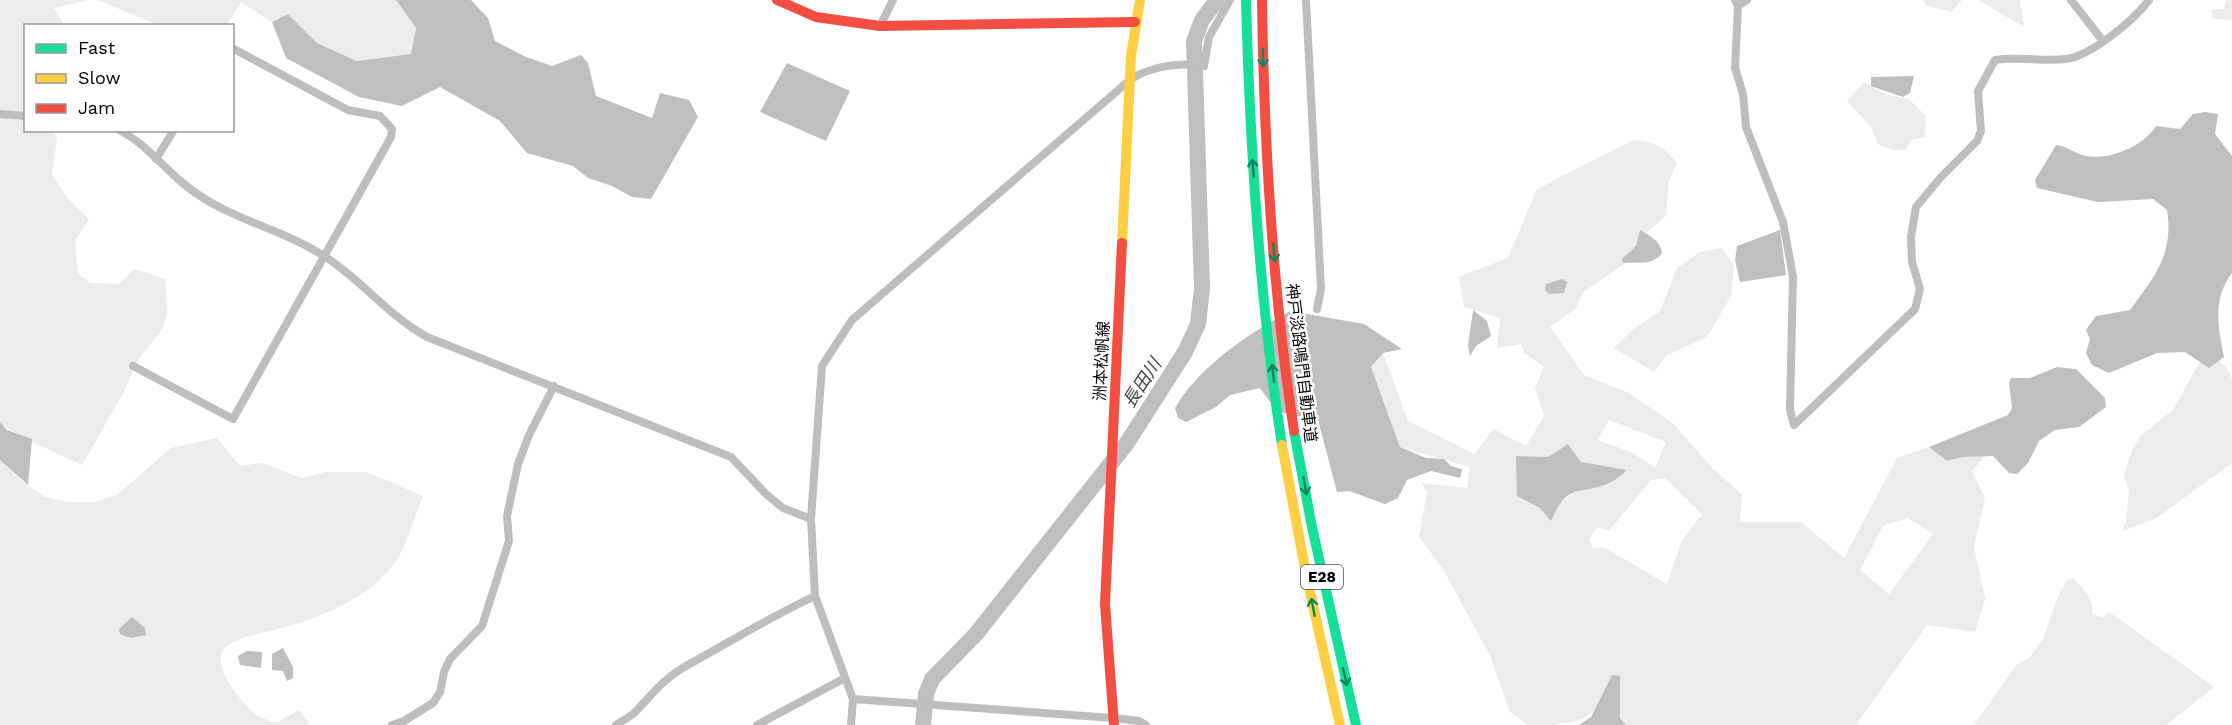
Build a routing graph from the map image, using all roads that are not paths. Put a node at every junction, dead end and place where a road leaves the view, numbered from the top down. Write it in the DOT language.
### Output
graph roads {
  1 [pos="777,0"];
  2 [pos="893,0"];
  3 [pos="1140,0"];
  4 [pos="1230,0"];
  5 [pos="1262,0"];
  6 [pos="1306,0"];
  7 [pos="1747,0"];
  8 [pos="2071,0"];
  9 [pos="2149,0"];
  10 [pos="1246,1"];
  11 [pos="1736,3"];
  12 [pos="1135,22"];
  13 [pos="880,26"];
  14 [pos="2103,41"];
  15 [pos="234,49"];
  16 [pos="1131,80"];
  17 [pos="0,114"];
  18 [pos="24,116"];
  19 [pos="122,132"];
  20 [pos="173,132"];
  21 [pos="156,159"];
  22 [pos="325,256"];
  23 [pos="1317,309"];
  24 [pos="133,366"];
  25 [pos="554,386"];
  26 [pos="811,519"];
  27 [pos="814,596"];
  28 [pos="845,678"];
  29 [pos="853,699"];
  30 [pos="1114,722"];
  31 [pos="392,725"];
  32 [pos="616,725"];
  33 [pos="757,725"];
  34 [pos="851,725"];
  35 [pos="1146,725"];
  36 [pos="1340,725"];
  37 [pos="1356,725"];
  1 -- 13 [label="main road"];
  2 -- 13 [label="street"];
  3 -- 12 [label="main road, 洲本松帆線"];
  4 -- 16 [label="street"];
  5 -- 37 [label="main road, 神戸淡路鳴門自動車道 / E28, one-way"];
  6 -- 23 [label="street"];
  7 -- 11 [label="street"];
  8 -- 14 [label="street"];
  9 -- 14 [label="street"];
  36 -- 10 [label="main road, 神戸淡路鳴門自動車道 / E28, one-way"];
  11 -- 14 [label="street"];
  12 -- 13 [label="main road"];
  12 -- 16 [label="main road, 洲本松帆線"];
  15 -- 22 [label="street"];
  16 -- 26 [label="street"];
  16 -- 30 [label="main road, 洲本松帆線"];
  17 -- 18 [label="street"];
  19 -- 21 [label="street"];
  20 -- 21 [label="street"];
  21 -- 22 [label="street"];
  22 -- 24 [label="street"];
  22 -- 25 [label="street"];
  25 -- 26 [label="street"];
  25 -- 31 [label="street"];
  26 -- 27 [label="street"];
  27 -- 28 [label="street"];
  27 -- 32 [label="street"];
  28 -- 29 [label="street"];
  28 -- 33 [label="street"];
  29 -- 30 [label="street"];
  29 -- 34 [label="street"];
  30 -- 35 [label="street"];
}
